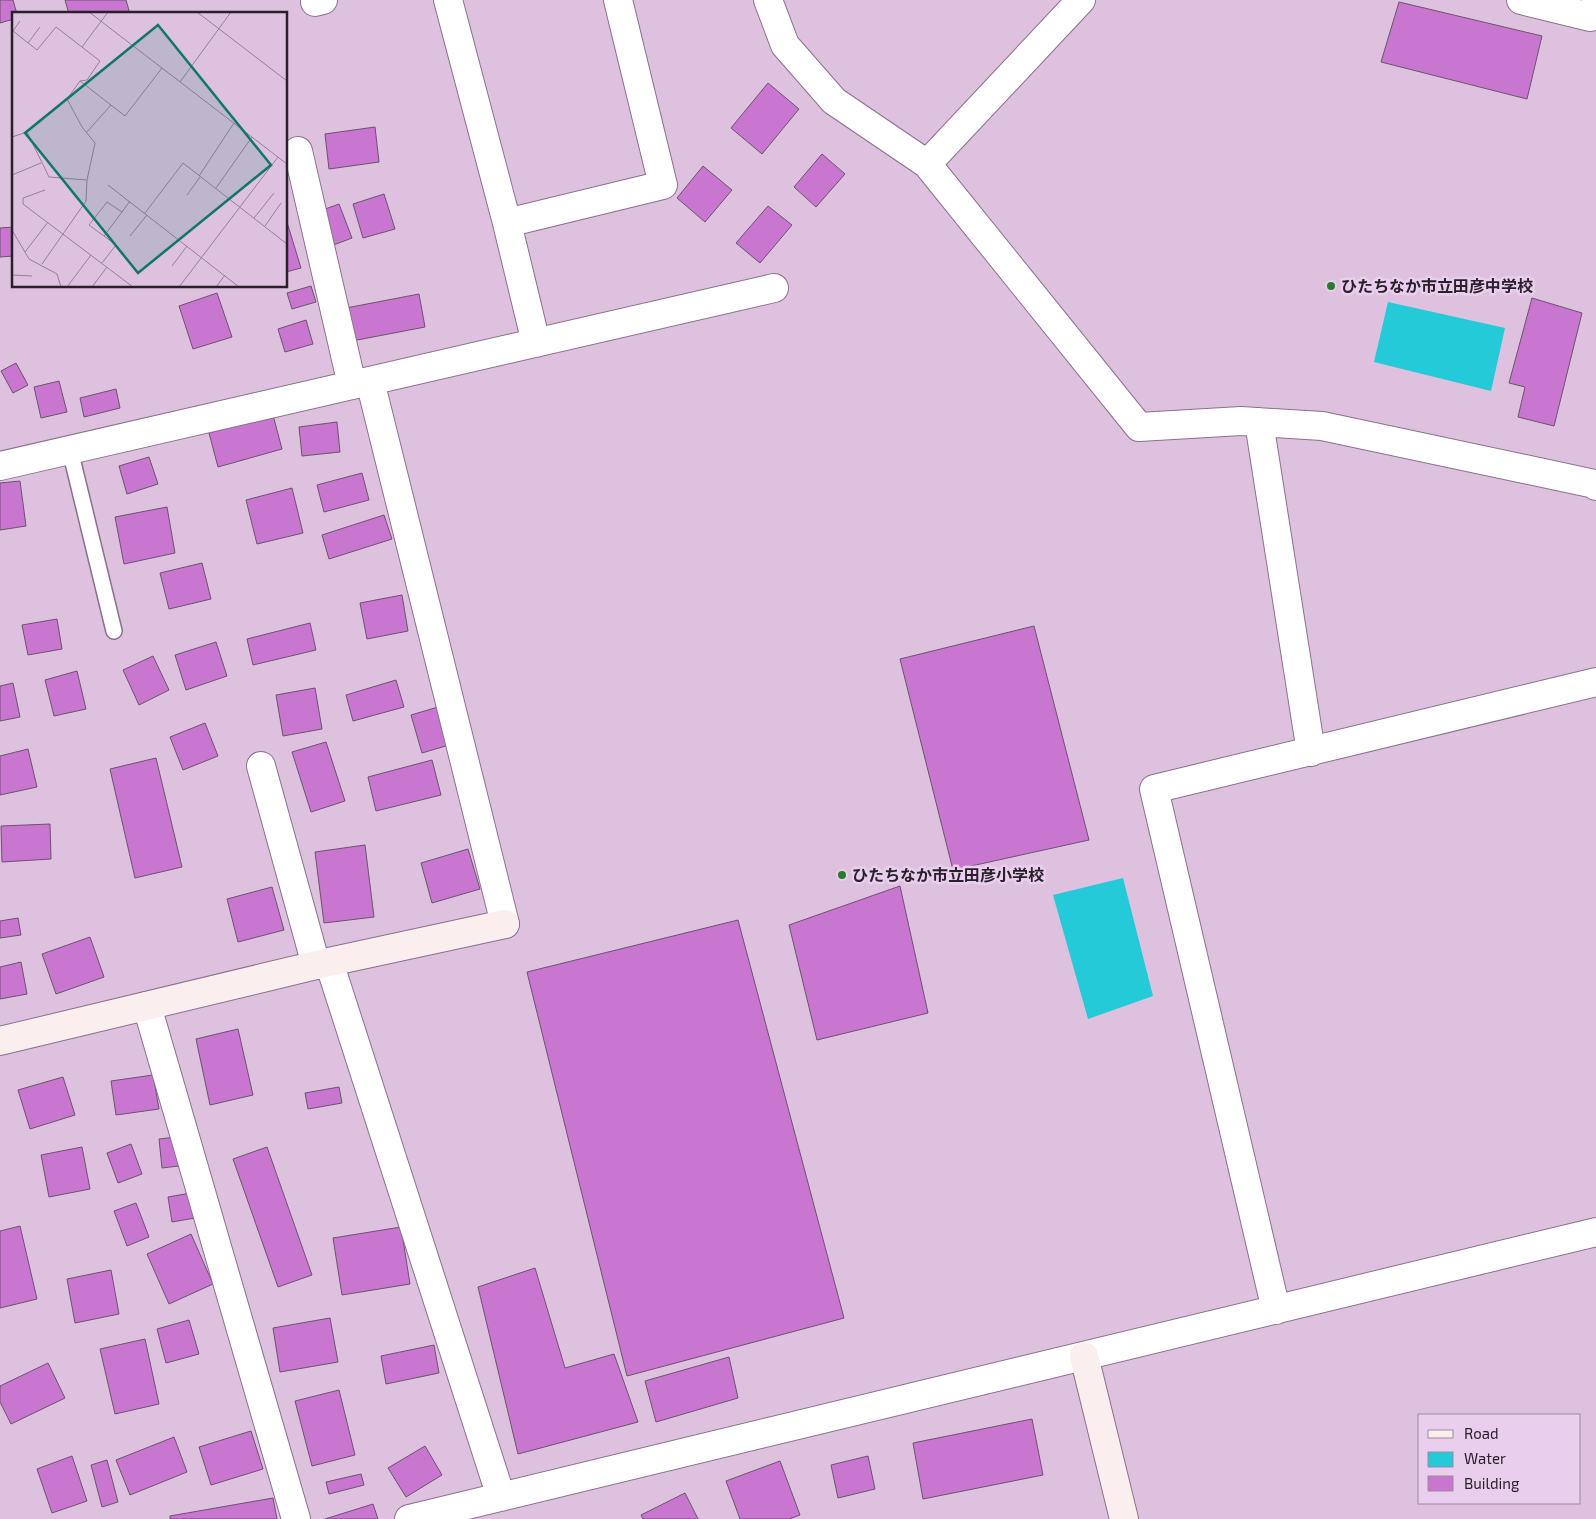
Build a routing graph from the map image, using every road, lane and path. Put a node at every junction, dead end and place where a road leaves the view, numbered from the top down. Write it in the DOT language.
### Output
graph roads {
  1 [pos="315,0"];
  2 [pos="323,0"];
  3 [pos="448,0"];
  4 [pos="618,0"];
  5 [pos="768,0"];
  6 [pos="1081,0"];
  7 [pos="1521,0"];
  8 [pos="1596,2"];
  9 [pos="298,151"];
  10 [pos="927,164"];
  11 [pos="507,223"];
  12 [pos="774,288"];
  13 [pos="536,343"];
  14 [pos="361,383"];
  15 [pos="1259,422"];
  16 [pos="70,450"];
  17 [pos="0,466"];
  18 [pos="1596,486"];
  19 [pos="114,631"];
  20 [pos="1596,682"];
  21 [pos="1310,752"];
  22 [pos="261,766"];
  23 [pos="323,964"];
  24 [pos="147,1006"];
  25 [pos="0,1041"];
  26 [pos="1596,1232"];
  27 [pos="1276,1310"];
  28 [pos="1084,1356"];
  29 [pos="500,1497"];
  30 [pos="296,1519"];
  31 [pos="409,1519"];
  32 [pos="1124,1519"];
  1 -- 2 [label="street"];
  3 -- 11 [label="street"];
  4 -- 11 [label="street"];
  5 -- 10 [label="street"];
  6 -- 10 [label="street"];
  7 -- 8 [label="street"];
  9 -- 14 [label="street"];
  10 -- 15 [label="street"];
  11 -- 13 [label="street"];
  12 -- 13 [label="street"];
  13 -- 14 [label="street"];
  14 -- 16 [label="street"];
  14 -- 23 [label="street"];
  15 -- 18 [label="street"];
  15 -- 21 [label="street"];
  16 -- 17 [label="street"];
  16 -- 19 [label="lane"];
  20 -- 21 [label="street"];
  21 -- 27 [label="street"];
  22 -- 23 [label="street"];
  23 -- 24 [label="street"];
  23 -- 29 [label="street"];
  24 -- 25 [label="street"];
  24 -- 30 [label="street"];
  26 -- 27 [label="street"];
  27 -- 28 [label="street"];
  28 -- 29 [label="street"];
  28 -- 32 [label="street"];
  29 -- 31 [label="street"];
}
